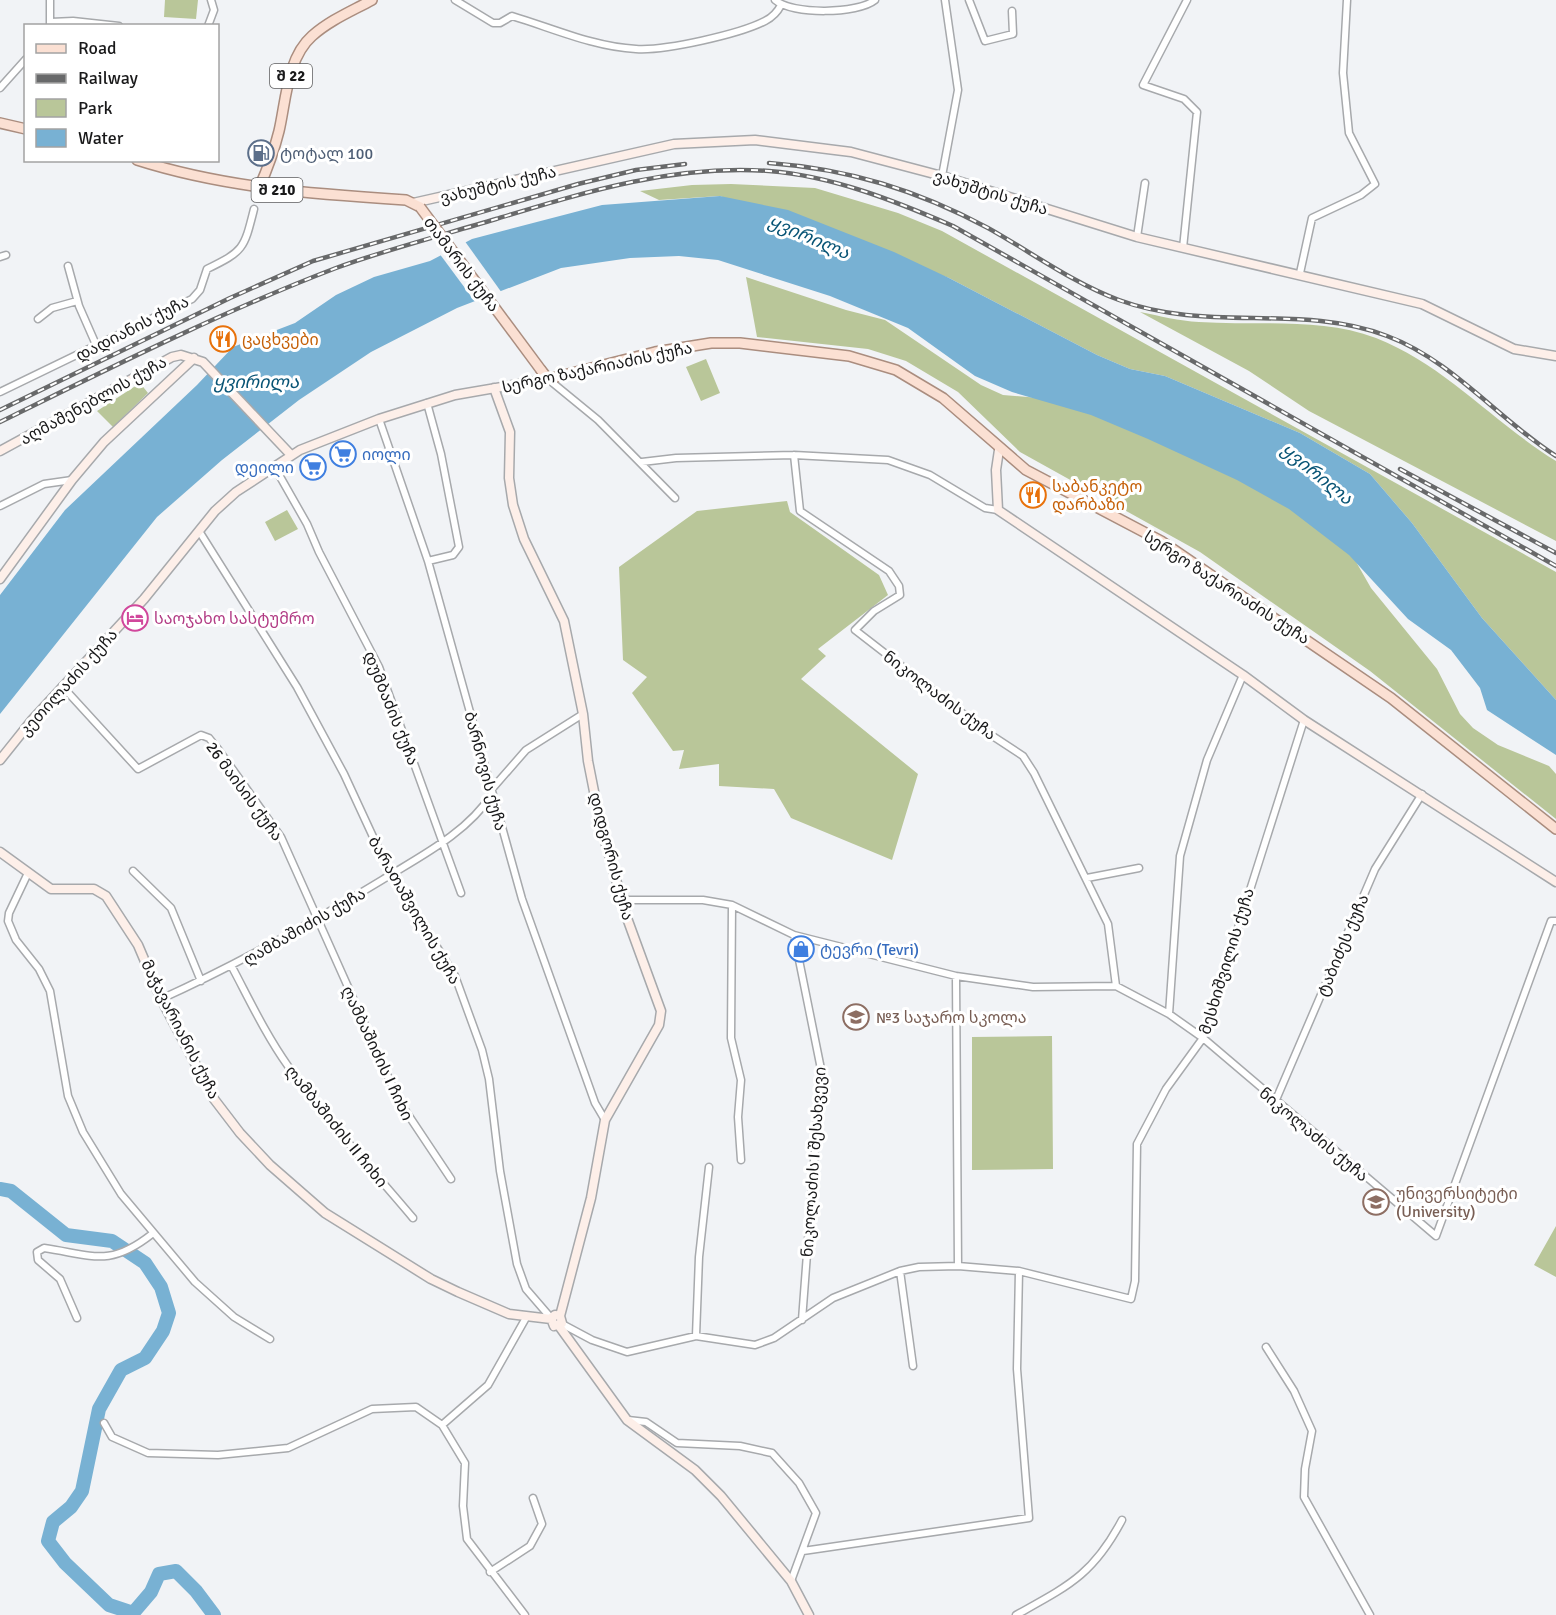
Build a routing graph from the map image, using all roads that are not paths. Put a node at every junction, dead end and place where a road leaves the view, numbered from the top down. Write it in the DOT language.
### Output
graph roads {
  1 [pos="50,0"];
  2 [pos="211,0"];
  3 [pos="372,0"];
  4 [pos="455,0"];
  5 [pos="775,0"];
  6 [pos="875,0"];
  7 [pos="945,0"];
  8 [pos="969,0"];
  9 [pos="1187,0"];
  10 [pos="1347,0"];
  11 [pos="781,5"];
  12 [pos="1011,10"];
  13 [pos="51,24"];
  14 [pos="101,24"];
  15 [pos="208,24"];
  16 [pos="24,62"];
  17 [pos="0,88"];
  18 [pos="0,123"];
  19 [pos="24,129"];
  20 [pos="142,162"];
  21 [pos="942,177"];
  22 [pos="1145,183"];
  23 [pos="259,188"];
  24 [pos="416,205"];
  25 [pos="254,209"];
  26 [pos="1137,237"];
  27 [pos="1183,248"];
  28 [pos="68,266"];
  29 [pos="1300,273"];
  30 [pos="77,301"];
  31 [pos="38,319"];
  32 [pos="97,347"];
  33 [pos="1556,356"];
  34 [pos="199,360"];
  35 [pos="548,379"];
  36 [pos="494,388"];
  37 [pos="0,392"];
  38 [pos="427,403"];
  39 [pos="379,419"];
  40 [pos="999,450"];
  41 [pos="0,451"];
  42 [pos="291,455"];
  43 [pos="794,455"];
  44 [pos="642,462"];
  45 [pos="274,466"];
  46 [pos="72,480"];
  47 [pos="675,498"];
  48 [pos="0,506"];
  49 [pos="998,510"];
  50 [pos="199,531"];
  51 [pos="428,561"];
  52 [pos="0,579"];
  53 [pos="1243,675"];
  54 [pos="62,686"];
  55 [pos="583,714"];
  56 [pos="1304,720"];
  57 [pos="0,760"];
  58 [pos="492,792"];
  59 [pos="1422,794"];
  60 [pos="1556,829"];
  61 [pos="441,843"];
  62 [pos="0,852"];
  63 [pos="1139,868"];
  64 [pos="133,871"];
  65 [pos="28,873"];
  66 [pos="391,874"];
  67 [pos="1087,878"];
  68 [pos="1556,882"];
  69 [pos="461,893"];
  70 [pos="622,900"];
  71 [pos="732,905"];
  72 [pos="316,920"];
  73 [pos="1556,921"];
  74 [pos="794,935"];
  75 [pos="232,967"];
  76 [pos="956,976"];
  77 [pos="201,981"];
  78 [pos="1116,987"];
  79 [pos="161,999"];
  80 [pos="1169,1014"];
  81 [pos="1203,1038"];
  82 [pos="1275,1101"];
  83 [pos="605,1119"];
  84 [pos="741,1160"];
  85 [pos="709,1167"];
  86 [pos="451,1179"];
  87 [pos="413,1218"];
  88 [pos="152,1234"];
  89 [pos="958,1266"];
  90 [pos="900,1271"];
  91 [pos="1019,1271"];
  92 [pos="527,1316"];
  93 [pos="77,1318"];
  94 [pos="802,1320"];
  95 [pos="557,1321"];
  96 [pos="696,1336"];
  97 [pos="270,1339"];
  98 [pos="1266,1347"];
  99 [pos="913,1366"];
  100 [pos="627,1420"];
  101 [pos="104,1423"];
  102 [pos="442,1425"];
  103 [pos="533,1498"];
  104 [pos="1122,1520"];
  105 [pos="803,1551"];
  106 [pos="490,1572"];
  107 [pos="791,1581"];
  108 [pos="525,1615"];
  109 [pos="809,1615"];
  110 [pos="1016,1615"];
  111 [pos="1370,1615"];
  1 -- 13 [label="street"];
  2 -- 15 [label="street"];
  3 -- 23 [label="main road, შ 22"];
  4 -- 11 [label="street"];
  5 -- 11 [label="street"];
  6 -- 11 [label="street"];
  7 -- 21 [label="street"];
  8 -- 12 [label="street"];
  9 -- 27 [label="street"];
  10 -- 29 [label="street"];
  13 -- 14 [label="street"];
  16 -- 17 [label="street"];
  18 -- 19 [label="main road"];
  20 -- 23 [label="main road, თამარის ქუჩა / შ 210"];
  21 -- 24 [label="street, ვახუშტის ქუჩა"];
  21 -- 26 [label="street, ვახუშტის ქუჩა"];
  22 -- 26 [label="street"];
  23 -- 24 [label="main road, თამარის ქუჩა / შ 210"];
  24 -- 35 [label="main road, თამარის ქუჩა, bridge"];
  25 -- 32 [label="street, დადიანის ქუჩა"];
  26 -- 27 [label="street, ვახუშტის ქუჩა"];
  27 -- 29 [label="street, ვახუშტის ქუჩა"];
  28 -- 30 [label="street"];
  29 -- 33 [label="street, ვახუშტის ქუჩა"];
  30 -- 31 [label="street"];
  30 -- 32 [label="street"];
  32 -- 37 [label="street, დადიანის ქუჩა"];
  34 -- 41 [label="street, აღმაშენებლის ქუჩა"];
  34 -- 42 [label="street"];
  34 -- 46 [label="street"];
  35 -- 36 [label="street, სერგო ზაქარიაძის ქუჩა"];
  35 -- 40 [label="main road, სერგო ზაქარიაძის ქუჩა"];
  35 -- 44 [label="street"];
  36 -- 38 [label="street, სერგო ზაქარიაძის ქუჩა"];
  36 -- 55 [label="street, დიდგორის ქუჩა"];
  38 -- 39 [label="street, სერგო ზაქარიაძის ქუჩა"];
  38 -- 51 [label="street"];
  39 -- 42 [label="street, სერგო ზაქარიაძის ქუჩა"];
  39 -- 51 [label="street, ბარნოვის ქუჩა"];
  40 -- 49 [label="street"];
  40 -- 60 [label="main road, სერგო ზაქარიაძის ქუჩა"];
  42 -- 45 [label="street, კეთილაძის ქუჩა"];
  43 -- 44 [label="street"];
  43 -- 49 [label="street"];
  43 -- 67 [label="street, ნიკოლაძის ქუჩა"];
  44 -- 47 [label="street"];
  45 -- 50 [label="street, კეთილაძის ქუჩა"];
  45 -- 61 [label="street, დუმბაძის ქუჩა"];
  46 -- 48 [label="street"];
  46 -- 52 [label="street"];
  49 -- 53 [label="street"];
  50 -- 54 [label="street, კეთილაძის ქუჩა"];
  50 -- 66 [label="street, ბარათაშვილის ქუჩა"];
  51 -- 58 [label="street, ბარნოვის ქუჩა"];
  53 -- 56 [label="street"];
  53 -- 80 [label="street"];
  54 -- 57 [label="street, კეთილაძის ქუჩა"];
  54 -- 72 [label="street, 26 მაისის ქუჩა"];
  55 -- 58 [label="street, ღამბაშიძის ქუჩა"];
  55 -- 70 [label="street, დიდგორის ქუჩა"];
  56 -- 59 [label="street"];
  56 -- 81 [label="street, მესხიშვილის ქუჩა"];
  58 -- 61 [label="street, ღამბაშიძის ქუჩა"];
  58 -- 83 [label="street, ბარნოვის ქუჩა"];
  59 -- 68 [label="street"];
  59 -- 82 [label="street, ტაბიძეს ქუჩა"];
  61 -- 66 [label="street, ღამბაშიძის ქუჩა"];
  61 -- 69 [label="street, დუმბაძის ქუჩა"];
  62 -- 65 [label="street, მაჭავარიანის ქუჩა"];
  63 -- 67 [label="street"];
  64 -- 77 [label="street"];
  65 -- 79 [label="street, მაჭავარიანის ქუჩა"];
  65 -- 88 [label="street"];
  66 -- 72 [label="street, ღამბაშიძის ქუჩა"];
  66 -- 95 [label="street, ბარათაშვილის ქუჩა"];
  67 -- 78 [label="street, ნიკოლაძის ქუჩა"];
  70 -- 71 [label="street, ნიკოლაძის ქუჩა"];
  70 -- 83 [label="street, დიდგორის ქუჩა"];
  71 -- 74 [label="street, ნიკოლაძის ქუჩა"];
  71 -- 84 [label="street"];
  72 -- 75 [label="street, ღამბაშიძის ქუჩა"];
  72 -- 86 [label="street, ღამბაშიძის I ჩიხი"];
  73 -- 82 [label="street, ნიკოლაძის ქუჩა"];
  74 -- 76 [label="street, ნიკოლაძის ქუჩა"];
  74 -- 94 [label="street, ნიკოლაძის I შესახვევი"];
  75 -- 77 [label="street, ღამბაშიძის ქუჩა"];
  75 -- 87 [label="street, ღამბაშიძის II ჩიხი"];
  76 -- 78 [label="street, ნიკოლაძის ქუჩა"];
  76 -- 89 [label="street"];
  77 -- 79 [label="street, ღამბაშიძის ქუჩა"];
  78 -- 80 [label="street, ნიკოლაძის ქუჩა"];
  79 -- 92 [label="street, მაჭავარიანის ქუჩა"];
  80 -- 81 [label="street, ნიკოლაძის ქუჩა"];
  81 -- 82 [label="street, ნიკოლაძის ქუჩა"];
  81 -- 91 [label="street, მესხიშვილის ქუჩა"];
  83 -- 95 [label="street, დიდგორის ქუჩა"];
  85 -- 96 [label="street"];
  88 -- 93 [label="street"];
  88 -- 97 [label="street"];
  89 -- 90 [label="street"];
  89 -- 91 [label="street"];
  90 -- 94 [label="street"];
  90 -- 99 [label="street"];
  91 -- 105 [label="street"];
  92 -- 95 [label="street, მაჭავარიანის ქუჩა"];
  92 -- 102 [label="street"];
  94 -- 96 [label="street"];
  95 -- 96 [label="street"];
  95 -- 100 [label="street"];
  98 -- 111 [label="street"];
  100 -- 105 [label="street"];
  100 -- 107 [label="street"];
  101 -- 102 [label="street"];
  102 -- 106 [label="street"];
  103 -- 106 [label="street"];
  104 -- 110 [label="street"];
  105 -- 107 [label="street"];
  106 -- 108 [label="street"];
  107 -- 109 [label="street"];
}
